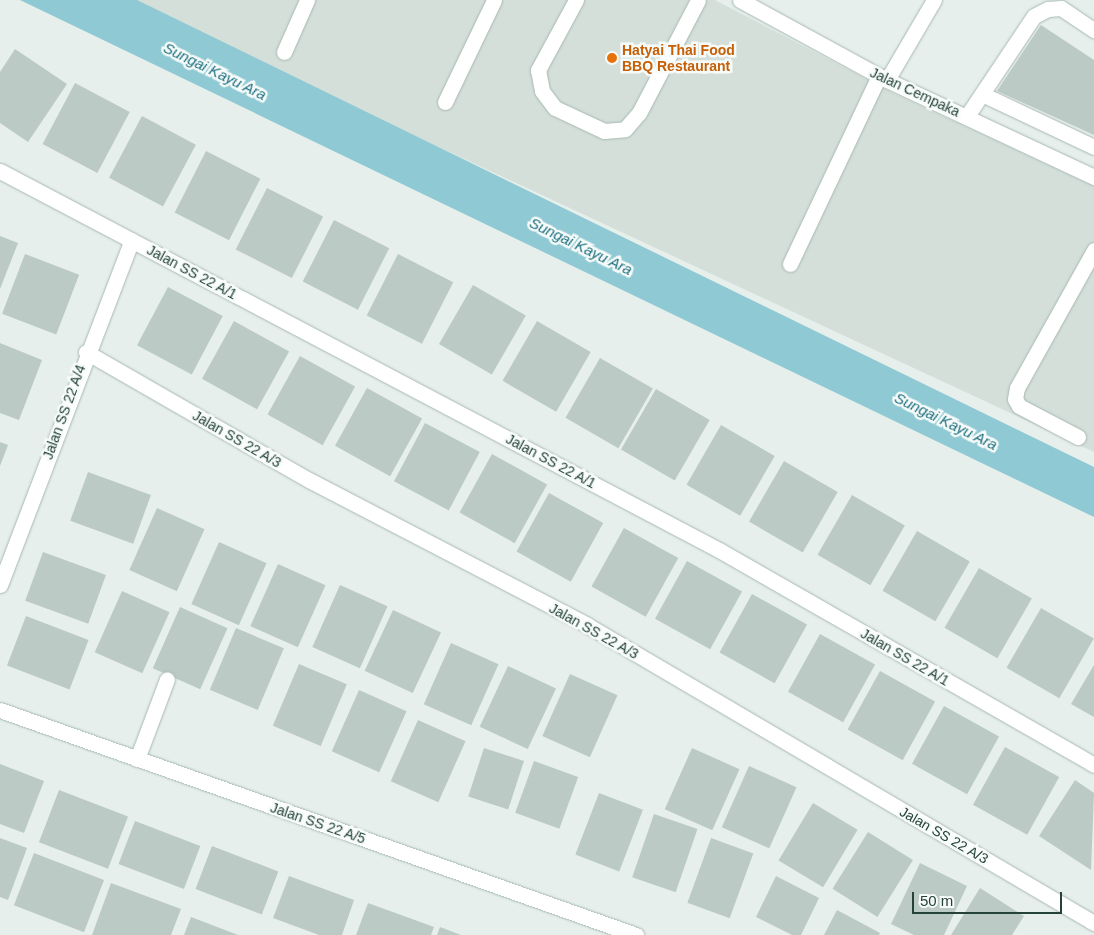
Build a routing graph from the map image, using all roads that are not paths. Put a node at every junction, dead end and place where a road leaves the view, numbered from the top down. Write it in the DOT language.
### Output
graph roads {
  1 [pos="307,0"];
  2 [pos="494,0"];
  3 [pos="576,0"];
  4 [pos="698,0"];
  5 [pos="934,0"];
  6 [pos="743,1"];
  7 [pos="1094,30"];
  8 [pos="284,52"];
  9 [pos="883,78"];
  10 [pos="982,94"];
  11 [pos="445,102"];
  12 [pos="967,116"];
  13 [pos="1094,147"];
  14 [pos="0,171"];
  15 [pos="1094,177"];
  16 [pos="132,240"];
  17 [pos="1094,250"];
  18 [pos="790,264"];
  19 [pos="86,352"];
  20 [pos="1078,438"];
  21 [pos="0,585"];
  22 [pos="167,679"];
  23 [pos="0,710"];
  24 [pos="136,759"];
  25 [pos="1094,765"];
  26 [pos="1094,923"];
  27 [pos="636,935"];
  1 -- 8 [label="street"];
  2 -- 11 [label="street"];
  3 -- 4 [label="street"];
  5 -- 9 [label="street"];
  6 -- 9 [label="street, Jalan Cempaka"];
  7 -- 10 [label="street"];
  9 -- 12 [label="street, Jalan Cempaka"];
  9 -- 18 [label="street"];
  10 -- 12 [label="street"];
  10 -- 13 [label="street"];
  12 -- 15 [label="street, Jalan Cempaka"];
  14 -- 16 [label="street, Jalan SS 22 A/1"];
  16 -- 19 [label="street, Jalan SS 22 A/4"];
  16 -- 25 [label="street, Jalan SS 22 A/1"];
  17 -- 20 [label="street"];
  19 -- 21 [label="street, Jalan SS 22 A/4"];
  19 -- 26 [label="street, Jalan SS 22 A/3"];
  22 -- 24 [label="street"];
  23 -- 24 [label="street, Jalan SS 22 A/5"];
  24 -- 27 [label="street, Jalan SS 22 A/5"];
}
